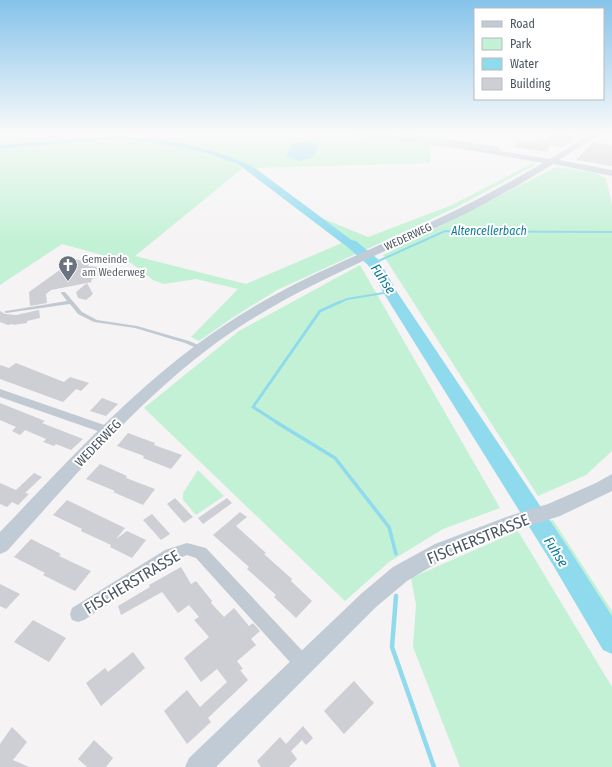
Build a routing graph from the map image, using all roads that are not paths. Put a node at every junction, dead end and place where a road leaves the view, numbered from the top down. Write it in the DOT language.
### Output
graph roads {
  1 [pos="537,170"];
  2 [pos="596,170"];
  3 [pos="612,173"];
  4 [pos="63,293"];
  5 [pos="71,302"];
  6 [pos="6,312"];
  7 [pos="201,348"];
  8 [pos="0,393"];
  9 [pos="109,432"];
  10 [pos="612,481"];
  11 [pos="0,545"];
  12 [pos="78,614"];
  13 [pos="304,665"];
  14 [pos="198,767"];
  1 -- 7 [label="main road, WEDERWEG"];
  2 -- 3 [label="main road"];
  4 -- 5 [label="lane"];
  5 -- 6 [label="lane"];
  5 -- 7 [label="lane"];
  7 -- 9 [label="main road, WEDERWEG"];
  8 -- 9 [label="street"];
  9 -- 11 [label="main road, WEDERWEG"];
  10 -- 13 [label="main road, FISCHERSTRASSE"];
  12 -- 13 [label="street, FISCHERSTRASSE"];
  13 -- 14 [label="main road, FISCHERSTRASSE"];
}
